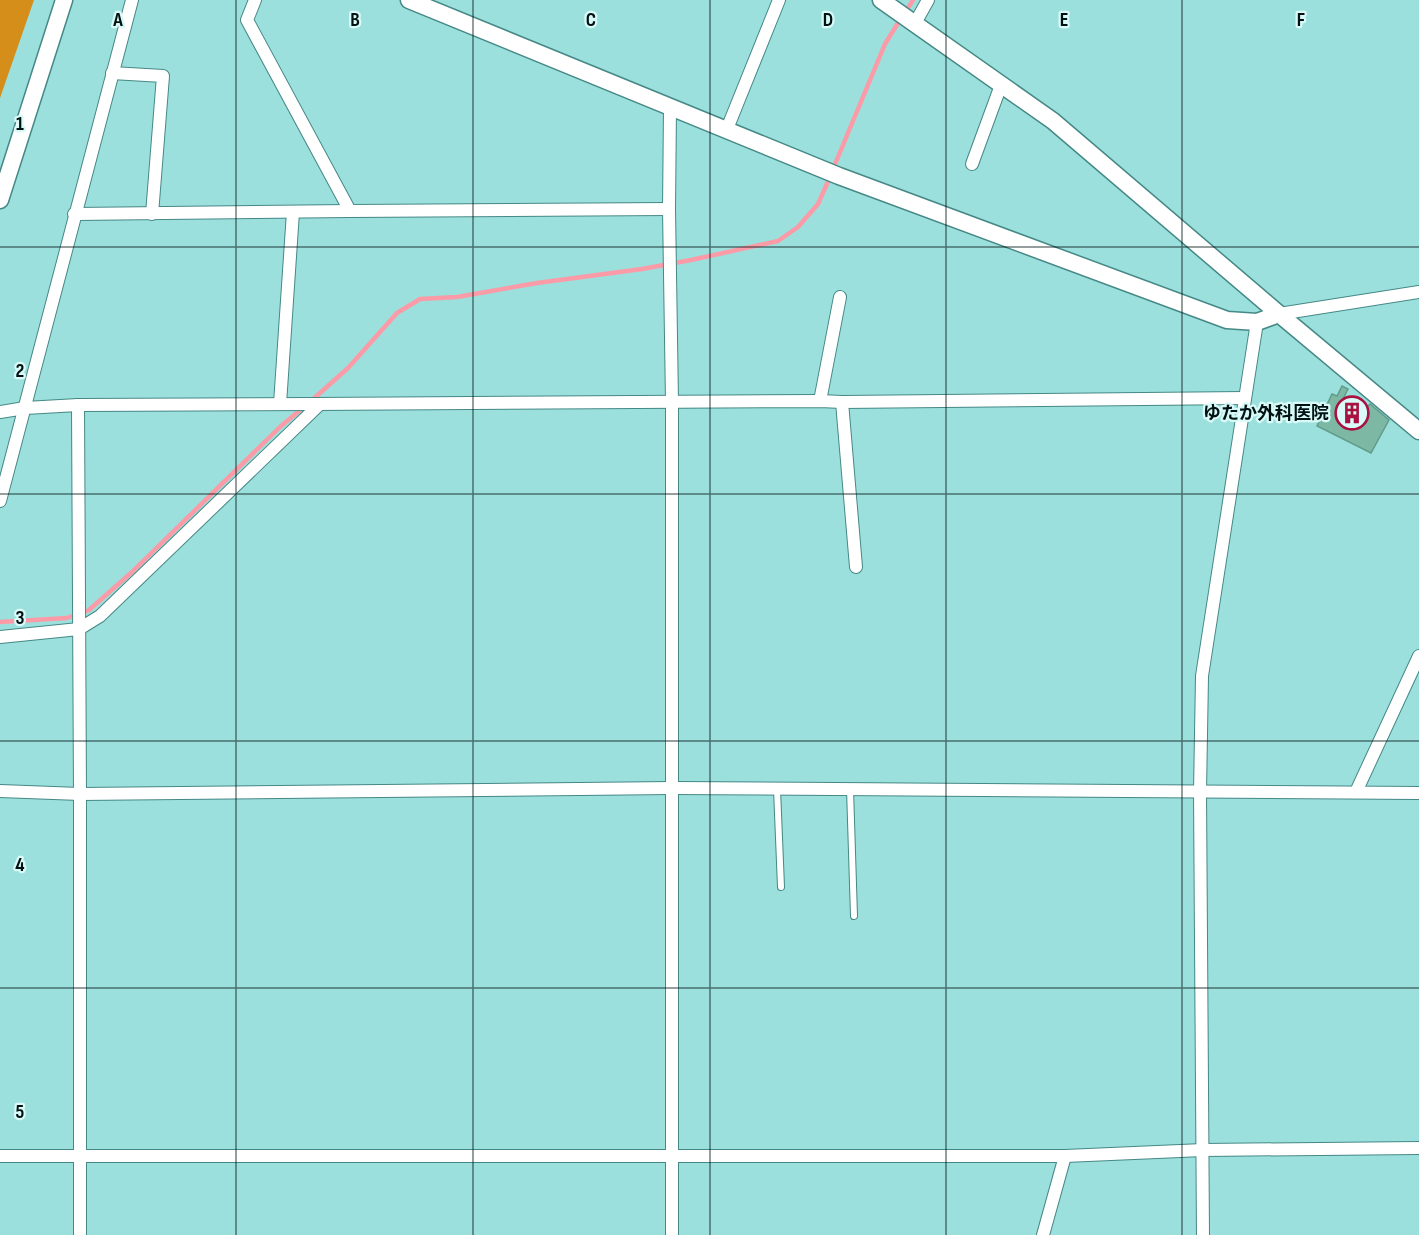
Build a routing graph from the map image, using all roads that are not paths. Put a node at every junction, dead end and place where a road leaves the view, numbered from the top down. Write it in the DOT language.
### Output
graph roads {
  1 [pos="64,0"];
  2 [pos="132,0"];
  3 [pos="255,0"];
  4 [pos="409,0"];
  5 [pos="779,0"];
  6 [pos="881,0"];
  7 [pos="928,0"];
  8 [pos="906,19"];
  9 [pos="112,74"];
  10 [pos="1001,86"];
  11 [pos="670,108"];
  12 [pos="727,129"];
  13 [pos="972,164"];
  14 [pos="0,200"];
  15 [pos="669,208"];
  16 [pos="350,211"];
  17 [pos="293,212"];
  18 [pos="75,214"];
  19 [pos="152,214"];
  20 [pos="1418,289"];
  21 [pos="840,297"];
  22 [pos="1279,315"];
  23 [pos="1257,322"];
  24 [pos="1245,398"];
  25 [pos="820,400"];
  26 [pos="672,402"];
  27 [pos="842,402"];
  28 [pos="280,404"];
  29 [pos="317,404"];
  30 [pos="78,405"];
  31 [pos="25,408"];
  32 [pos="0,412"];
  33 [pos="1419,431"];
  34 [pos="0,501"];
  35 [pos="856,567"];
  36 [pos="79,626"];
  37 [pos="0,637"];
  38 [pos="1419,656"];
  39 [pos="672,788"];
  40 [pos="777,789"];
  41 [pos="850,789"];
  42 [pos="0,791"];
  43 [pos="1200,792"];
  44 [pos="1356,792"];
  45 [pos="1419,793"];
  46 [pos="80,794"];
  47 [pos="782,887"];
  48 [pos="854,916"];
  49 [pos="1419,1148"];
  50 [pos="1203,1150"];
  51 [pos="671,1155"];
  52 [pos="0,1156"];
  53 [pos="80,1156"];
  54 [pos="1065,1156"];
  55 [pos="80,1235"];
  56 [pos="672,1235"];
  57 [pos="1043,1235"];
  58 [pos="1203,1235"];
  1 -- 14 [label="street"];
  2 -- 9 [label="street"];
  3 -- 16 [label="street"];
  4 -- 11 [label="street"];
  5 -- 12 [label="street"];
  6 -- 8 [label="street"];
  7 -- 8 [label="street"];
  8 -- 10 [label="street"];
  9 -- 18 [label="street"];
  9 -- 19 [label="street"];
  10 -- 13 [label="street"];
  10 -- 22 [label="street"];
  11 -- 12 [label="street"];
  11 -- 15 [label="street"];
  12 -- 23 [label="street"];
  15 -- 16 [label="street"];
  15 -- 26 [label="street"];
  16 -- 17 [label="street"];
  17 -- 19 [label="street"];
  17 -- 28 [label="street"];
  18 -- 19 [label="street"];
  18 -- 31 [label="street"];
  20 -- 22 [label="street"];
  21 -- 25 [label="street"];
  22 -- 23 [label="street"];
  22 -- 33 [label="street"];
  23 -- 24 [label="street"];
  24 -- 27 [label="street"];
  24 -- 43 [label="street"];
  25 -- 26 [label="street"];
  25 -- 27 [label="street"];
  26 -- 29 [label="street"];
  26 -- 39 [label="street"];
  27 -- 35 [label="street"];
  28 -- 29 [label="street"];
  28 -- 30 [label="street"];
  29 -- 36 [label="street"];
  30 -- 31 [label="street"];
  30 -- 36 [label="street"];
  31 -- 32 [label="street"];
  31 -- 34 [label="street"];
  36 -- 37 [label="street"];
  36 -- 46 [label="street"];
  38 -- 44 [label="street"];
  39 -- 40 [label="street"];
  39 -- 46 [label="street"];
  39 -- 51 [label="street"];
  40 -- 41 [label="street"];
  40 -- 47 [label="lane"];
  41 -- 43 [label="street"];
  41 -- 48 [label="lane"];
  42 -- 46 [label="street"];
  43 -- 44 [label="street"];
  43 -- 50 [label="street"];
  44 -- 45 [label="street"];
  46 -- 53 [label="street"];
  49 -- 50 [label="street"];
  50 -- 54 [label="street"];
  50 -- 58 [label="street"];
  51 -- 53 [label="street"];
  51 -- 54 [label="street"];
  51 -- 56 [label="street"];
  52 -- 53 [label="street"];
  53 -- 55 [label="street"];
  54 -- 57 [label="street"];
}
